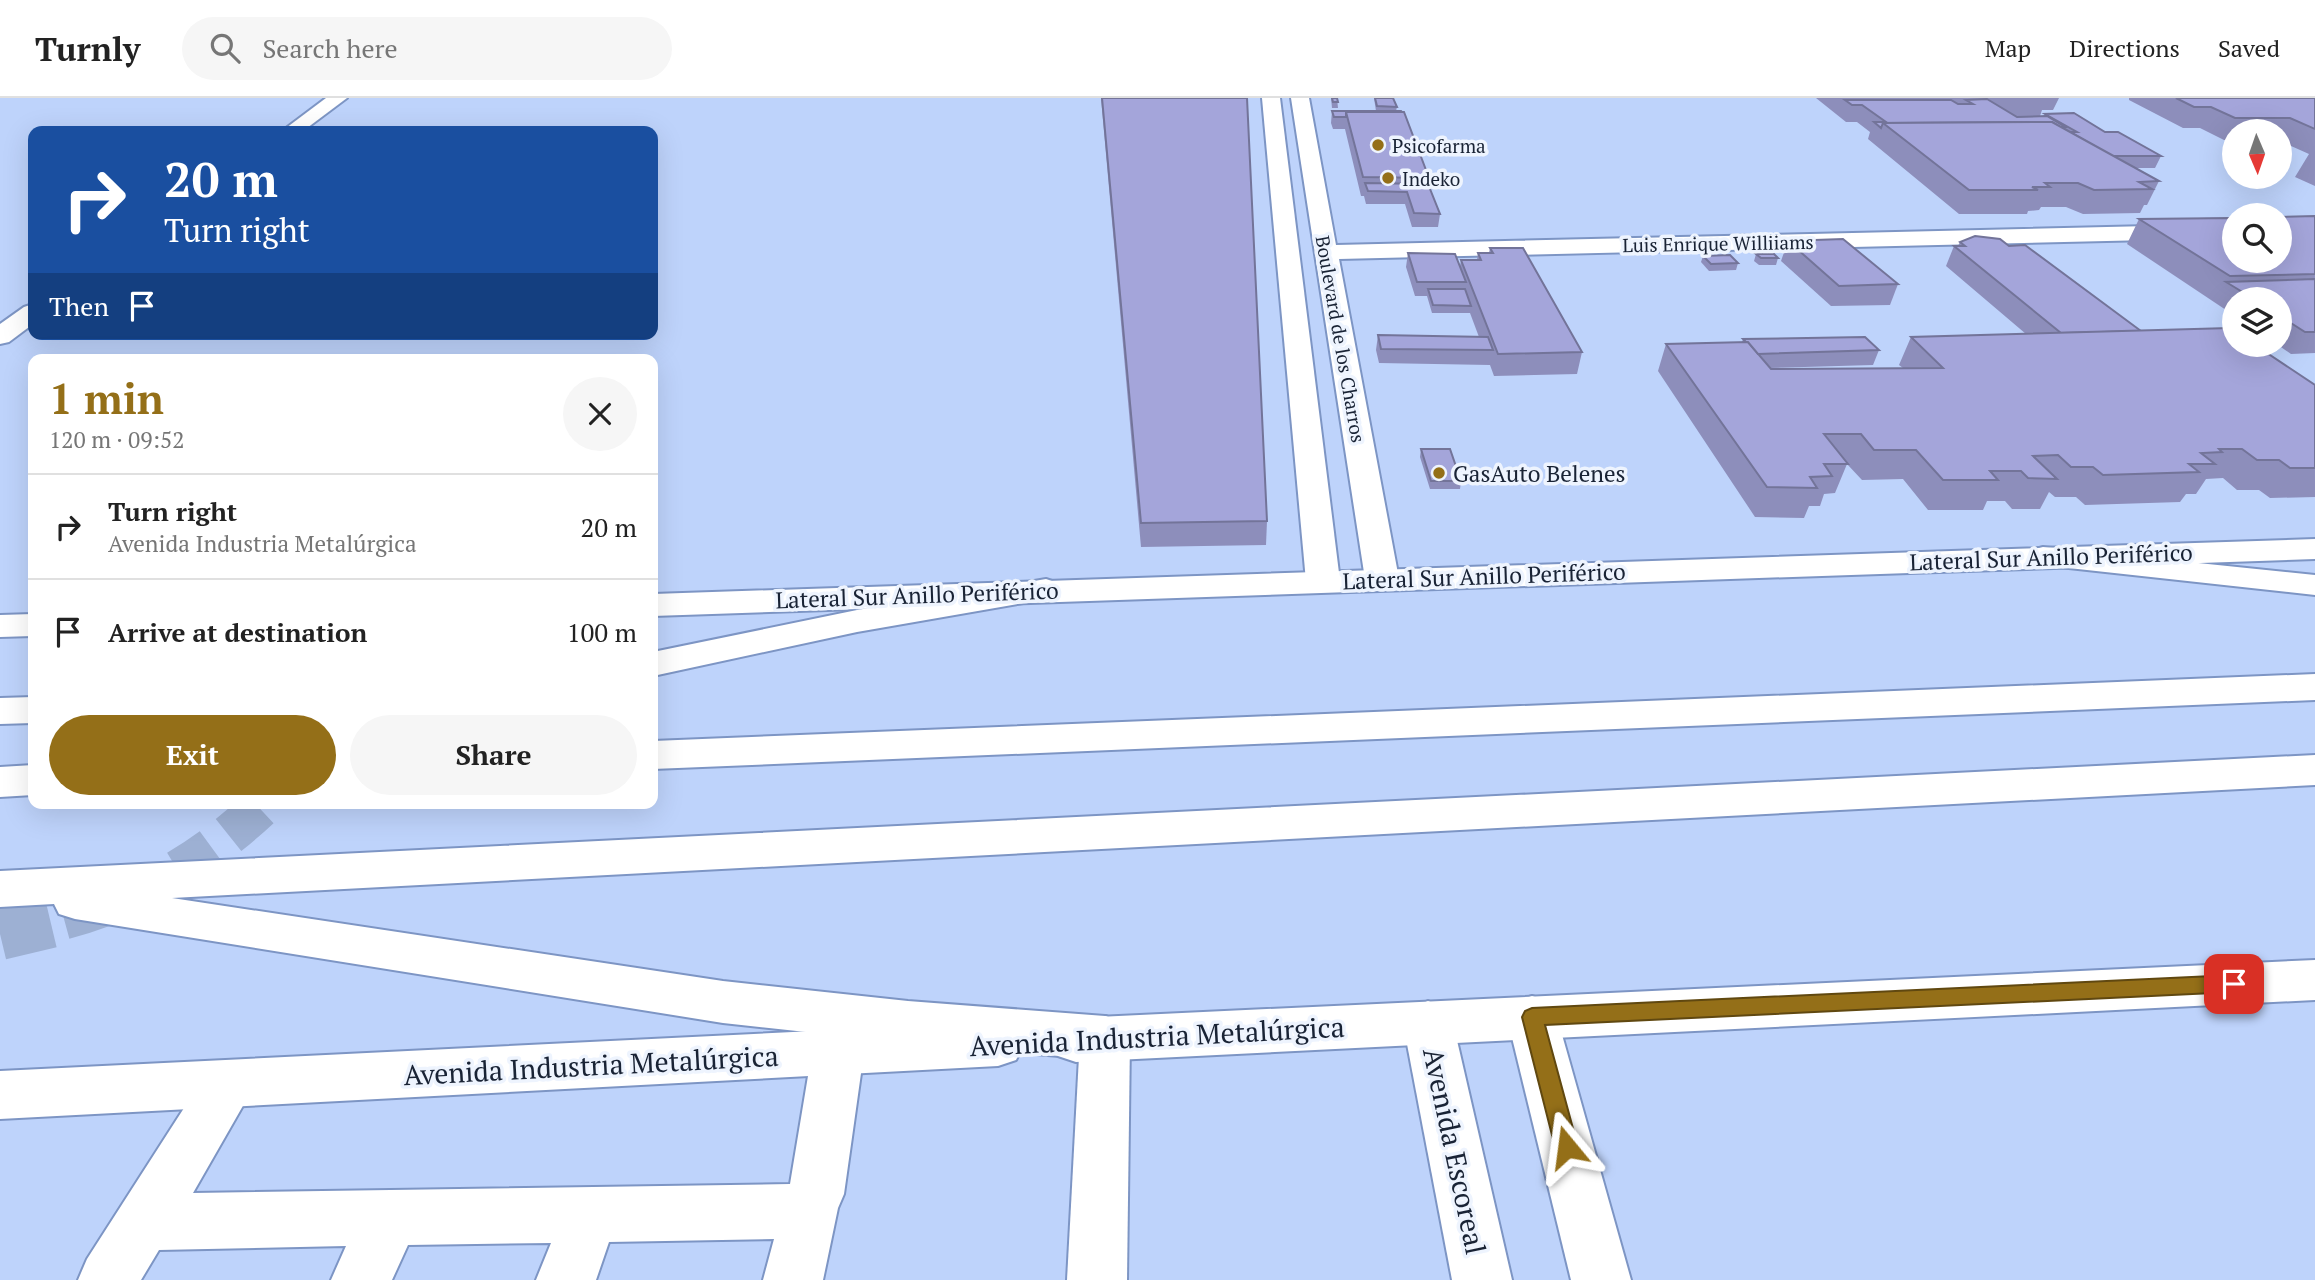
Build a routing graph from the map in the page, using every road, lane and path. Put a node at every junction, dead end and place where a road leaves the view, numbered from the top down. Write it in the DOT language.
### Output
graph roads {
  1 [pos="338,98"];
  2 [pos="1271,98"];
  3 [pos="1300,98"];
  4 [pos="298,126"];
  5 [pos="2222,231"];
  6 [pos="1326,252"];
  7 [pos="28,316"];
  8 [pos="0,336"];
  9 [pos="2315,549"];
  10 [pos="2043,557"];
  11 [pos="1382,579"];
  12 [pos="1323,581"];
  13 [pos="2315,585"];
  14 [pos="1046,590"];
  15 [pos="658,605"];
  16 [pos="28,625"];
  17 [pos="0,626"];
  18 [pos="658,663"];
  19 [pos="2315,687"];
  20 [pos="28,710"];
  21 [pos="0,711"];
  22 [pos="658,755"];
  23 [pos="2315,770"];
  24 [pos="28,780"];
  25 [pos="0,782"];
  26 [pos="0,889"];
  27 [pos="2315,980"];
  28 [pos="1532,1017"];
  29 [pos="1428,1023"];
  30 [pos="1105,1038"];
  31 [pos="838,1052"];
  32 [pos="230,1083"];
  33 [pos="0,1095"];
  34 [pos="810,1208"];
  35 [pos="590,1214"];
  36 [pos="390,1220"];
  37 [pos="144,1222"];
  38 [pos="108,1280"];
  39 [pos="361,1280"];
  40 [pos="566,1280"];
  41 [pos="793,1280"];
  42 [pos="1097,1280"];
  43 [pos="1482,1280"];
  44 [pos="1601,1280"];
  1 -- 4 [label="main road"];
  2 -- 12 [label="main road, Boulevard de los Charros"];
  3 -- 6 [label="main road, Boulevard de los Charros"];
  5 -- 6 [label="main road, Luis Enrique Williiams"];
  6 -- 11 [label="main road, Boulevard de los Charros"];
  7 -- 8 [label="main road"];
  9 -- 10 [label="main road, Lateral Sur Anillo Periférico"];
  10 -- 11 [label="main road, Lateral Sur Anillo Periférico"];
  10 -- 13 [label="main road"];
  11 -- 12 [label="main road, Lateral Sur Anillo Periférico"];
  12 -- 14 [label="main road, Lateral Sur Anillo Periférico"];
  14 -- 15 [label="main road, Lateral Sur Anillo Periférico"];
  14 -- 18 [label="main road"];
  16 -- 17 [label="main road"];
  19 -- 22 [label="main road"];
  20 -- 21 [label="main road"];
  23 -- 26 [label="main road"];
  24 -- 25 [label="main road"];
  26 -- 30 [label="main road"];
  27 -- 28 [label="main road, Avenida Industria Metalúrgica"];
  28 -- 29 [label="main road, Avenida Industria Metalúrgica"];
  28 -- 44 [label="main road"];
  29 -- 30 [label="main road, Avenida Industria Metalúrgica"];
  29 -- 43 [label="main road, Avenida Escoreal"];
  30 -- 31 [label="main road, Avenida Industria Metalúrgica"];
  30 -- 42 [label="main road"];
  31 -- 32 [label="main road, Avenida Industria Metalúrgica"];
  31 -- 34 [label="main road"];
  32 -- 33 [label="main road, Avenida Industria Metalúrgica"];
  32 -- 37 [label="main road"];
  34 -- 35 [label="main road"];
  34 -- 41 [label="main road"];
  35 -- 36 [label="main road"];
  35 -- 40 [label="main road"];
  36 -- 37 [label="main road"];
  36 -- 39 [label="main road"];
  37 -- 38 [label="main road"];
}
